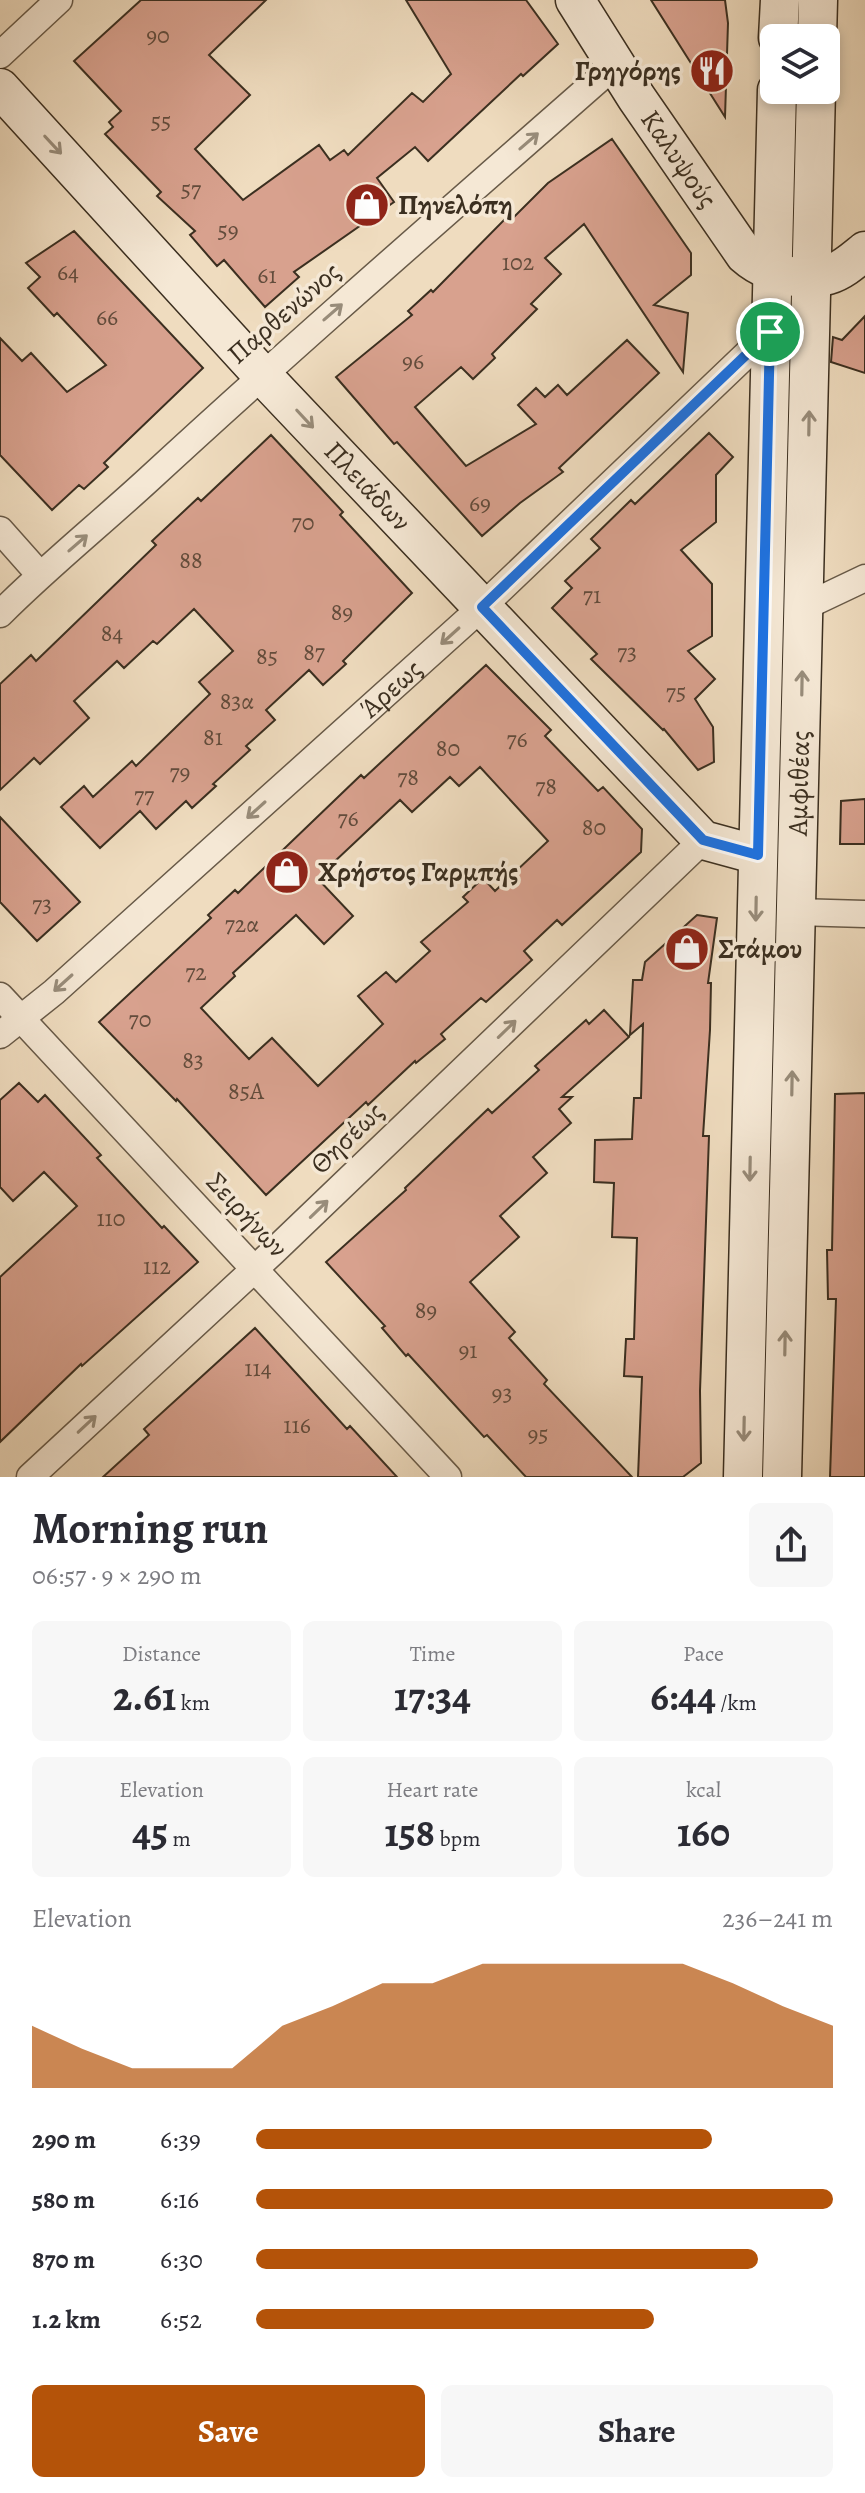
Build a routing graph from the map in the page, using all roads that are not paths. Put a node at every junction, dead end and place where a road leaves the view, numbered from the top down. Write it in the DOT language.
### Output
graph roads {
  1 [pos="59,0"];
  2 [pos="575,0"];
  3 [pos="780,0"];
  4 [pos="818,0"];
  5 [pos="779,24"];
  6 [pos="817,24"];
  7 [pos="0,55"];
  8 [pos="616,64"];
  9 [pos="0,88"];
  10 [pos="777,104"];
  11 [pos="816,104"];
  12 [pos="865,251"];
  13 [pos="772,272"];
  14 [pos="812,278"];
  15 [pos="770,332"];
  16 [pos="262,375"];
  17 [pos="0,530"];
  18 [pos="40,575"];
  19 [pos="865,578"];
  20 [pos="482,607"];
  21 [pos="804,607"];
  22 [pos="0,614"];
  23 [pos="703,840"];
  24 [pos="758,855"];
  25 [pos="796,912"];
  26 [pos="865,914"];
  27 [pos="0,996"];
  28 [pos="20,1018"];
  29 [pos="0,1035"];
  30 [pos="254,1269"];
  31 [pos="30,1477"];
  32 [pos="448,1477"];
  33 [pos="743,1477"];
  34 [pos="782,1477"];
  1 -- 7 [label="street"];
  2 -- 8 [label="main road, Καλυψούς"];
  3 -- 5 [label="main road"];
  4 -- 6 [label="main road"];
  8 -- 13 [label="main road, Καλυψούς"];
  16 -- 8 [label="street, Παρθενώνος, one-way"];
  9 -- 16 [label="main road, Πλειάδων, one-way"];
  10 -- 13 [label="main road, Αμφιθέας"];
  11 -- 14 [label="main road, Αμφιθέας"];
  12 -- 14 [label="main road"];
  13 -- 14 [label="main road, Καλυψούς"];
  13 -- 15 [label="main road, Αμφιθέας"];
  21 -- 14 [label="main road, Αμφιθέας, one-way"];
  15 -- 20 [label="street, Άρεως"];
  15 -- 24 [label="main road, Αμφιθέας"];
  18 -- 16 [label="street, Παρθενώνος, one-way"];
  16 -- 20 [label="main road, Πλειάδων, one-way"];
  17 -- 18 [label="street"];
  18 -- 22 [label="street, Παρθενώνος"];
  19 -- 21 [label="street"];
  20 -- 23 [label="main road, Πλειάδων"];
  20 -- 28 [label="street, Άρεως, one-way"];
  25 -- 21 [label="main road, Αμφιθέας, one-way"];
  23 -- 24 [label="main road"];
  30 -- 23 [label="street, Θησέως, one-way"];
  24 -- 33 [label="main road, Αμφιθέας, one-way"];
  25 -- 26 [label="street"];
  34 -- 25 [label="main road, Αμφιθέας, one-way"];
  27 -- 28 [label="street, Σειρήνων"];
  28 -- 29 [label="street, Άρεως"];
  28 -- 30 [label="street, Σειρήνων"];
  31 -- 30 [label="street, Θησέως, one-way"];
  30 -- 32 [label="street, Σειρήνων"];
}
